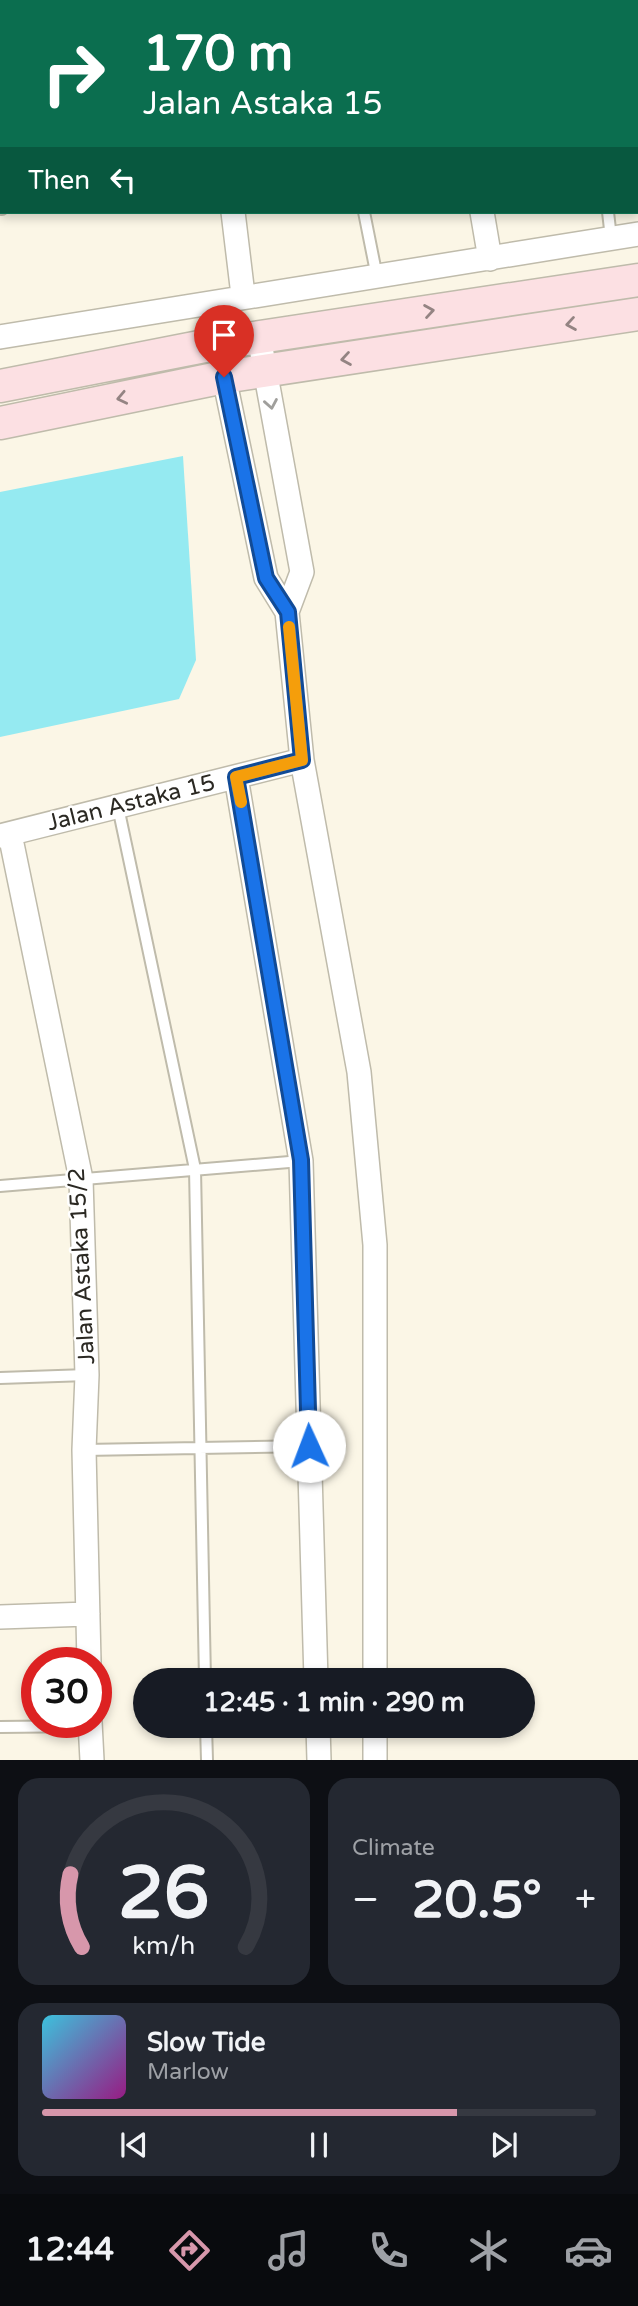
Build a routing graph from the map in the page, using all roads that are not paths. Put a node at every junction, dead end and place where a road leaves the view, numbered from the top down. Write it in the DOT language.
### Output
graph roads {
  1 [pos="233,214"];
  2 [pos="364,214"];
  3 [pos="482,214"];
  4 [pos="608,214"];
  5 [pos="638,234"];
  6 [pos="611,238"];
  7 [pos="490,259"];
  8 [pos="377,276"];
  9 [pos="638,280"];
  10 [pos="243,295"];
  11 [pos="638,314"];
  12 [pos="0,337"];
  13 [pos="259,337"];
  14 [pos="220,343"];
  15 [pos="265,371"];
  16 [pos="224,377"];
  17 [pos="0,386"];
  18 [pos="0,423"];
  19 [pos="288,612"];
  20 [pos="302,760"];
  21 [pos="236,777"];
  22 [pos="118,807"];
  23 [pos="5,835"];
  24 [pos="301,1160"];
  25 [pos="195,1170"];
  26 [pos="81,1179"];
  27 [pos="0,1186"];
  28 [pos="87,1375"];
  29 [pos="0,1378"];
  30 [pos="309,1446"];
  31 [pos="201,1448"];
  32 [pos="84,1450"];
  33 [pos="88,1614"];
  34 [pos="0,1617"];
  35 [pos="89,1647"];
  36 [pos="205,1668"];
  37 [pos="317,1668"];
  38 [pos="375,1668"];
  39 [pos="21,1726"];
  40 [pos="0,1727"];
  41 [pos="91,1738"];
  42 [pos="206,1738"];
  43 [pos="318,1738"];
  44 [pos="376,1738"];
  45 [pos="92,1760"];
  46 [pos="207,1760"];
  47 [pos="319,1760"];
  48 [pos="376,1760"];
  1 -- 10 [label="street"];
  2 -- 8 [label="lane"];
  3 -- 7 [label="street"];
  4 -- 6 [label="lane"];
  5 -- 6 [label="street"];
  6 -- 7 [label="street"];
  7 -- 8 [label="street"];
  8 -- 10 [label="street"];
  13 -- 9 [label="street, one-way"];
  10 -- 12 [label="street"];
  11 -- 15 [label="street, one-way"];
  13 -- 14 [label="street"];
  13 -- 15 [label="street"];
  14 -- 16 [label="street"];
  14 -- 17 [label="street"];
  15 -- 16 [label="street"];
  15 -- 19 [label="street, one-way"];
  16 -- 18 [label="street, one-way"];
  16 -- 19 [label="street"];
  19 -- 20 [label="street"];
  20 -- 21 [label="street, Jalan Astaka 15"];
  20 -- 38 [label="street"];
  21 -- 22 [label="street, Jalan Astaka 15"];
  21 -- 24 [label="street"];
  22 -- 23 [label="street, Jalan Astaka 15"];
  22 -- 25 [label="lane"];
  23 -- 26 [label="street, Jalan Astaka 15/2"];
  24 -- 25 [label="lane"];
  24 -- 30 [label="street"];
  25 -- 26 [label="lane"];
  25 -- 31 [label="lane"];
  26 -- 27 [label="lane"];
  26 -- 28 [label="street, Jalan Astaka 15/2"];
  28 -- 29 [label="lane"];
  28 -- 32 [label="street, Jalan Astaka 15/2"];
  30 -- 31 [label="lane"];
  30 -- 37 [label="street"];
  31 -- 32 [label="lane"];
  31 -- 36 [label="lane"];
  32 -- 33 [label="street, Jalan Astaka 15/2"];
  33 -- 34 [label="street"];
  33 -- 35 [label="street, Jalan Astaka 15/2"];
  39 -- 40 [label="lane"];
  41 -- 45 [label="street"];
  42 -- 46 [label="lane"];
  43 -- 47 [label="street"];
  44 -- 48 [label="street"];
}
